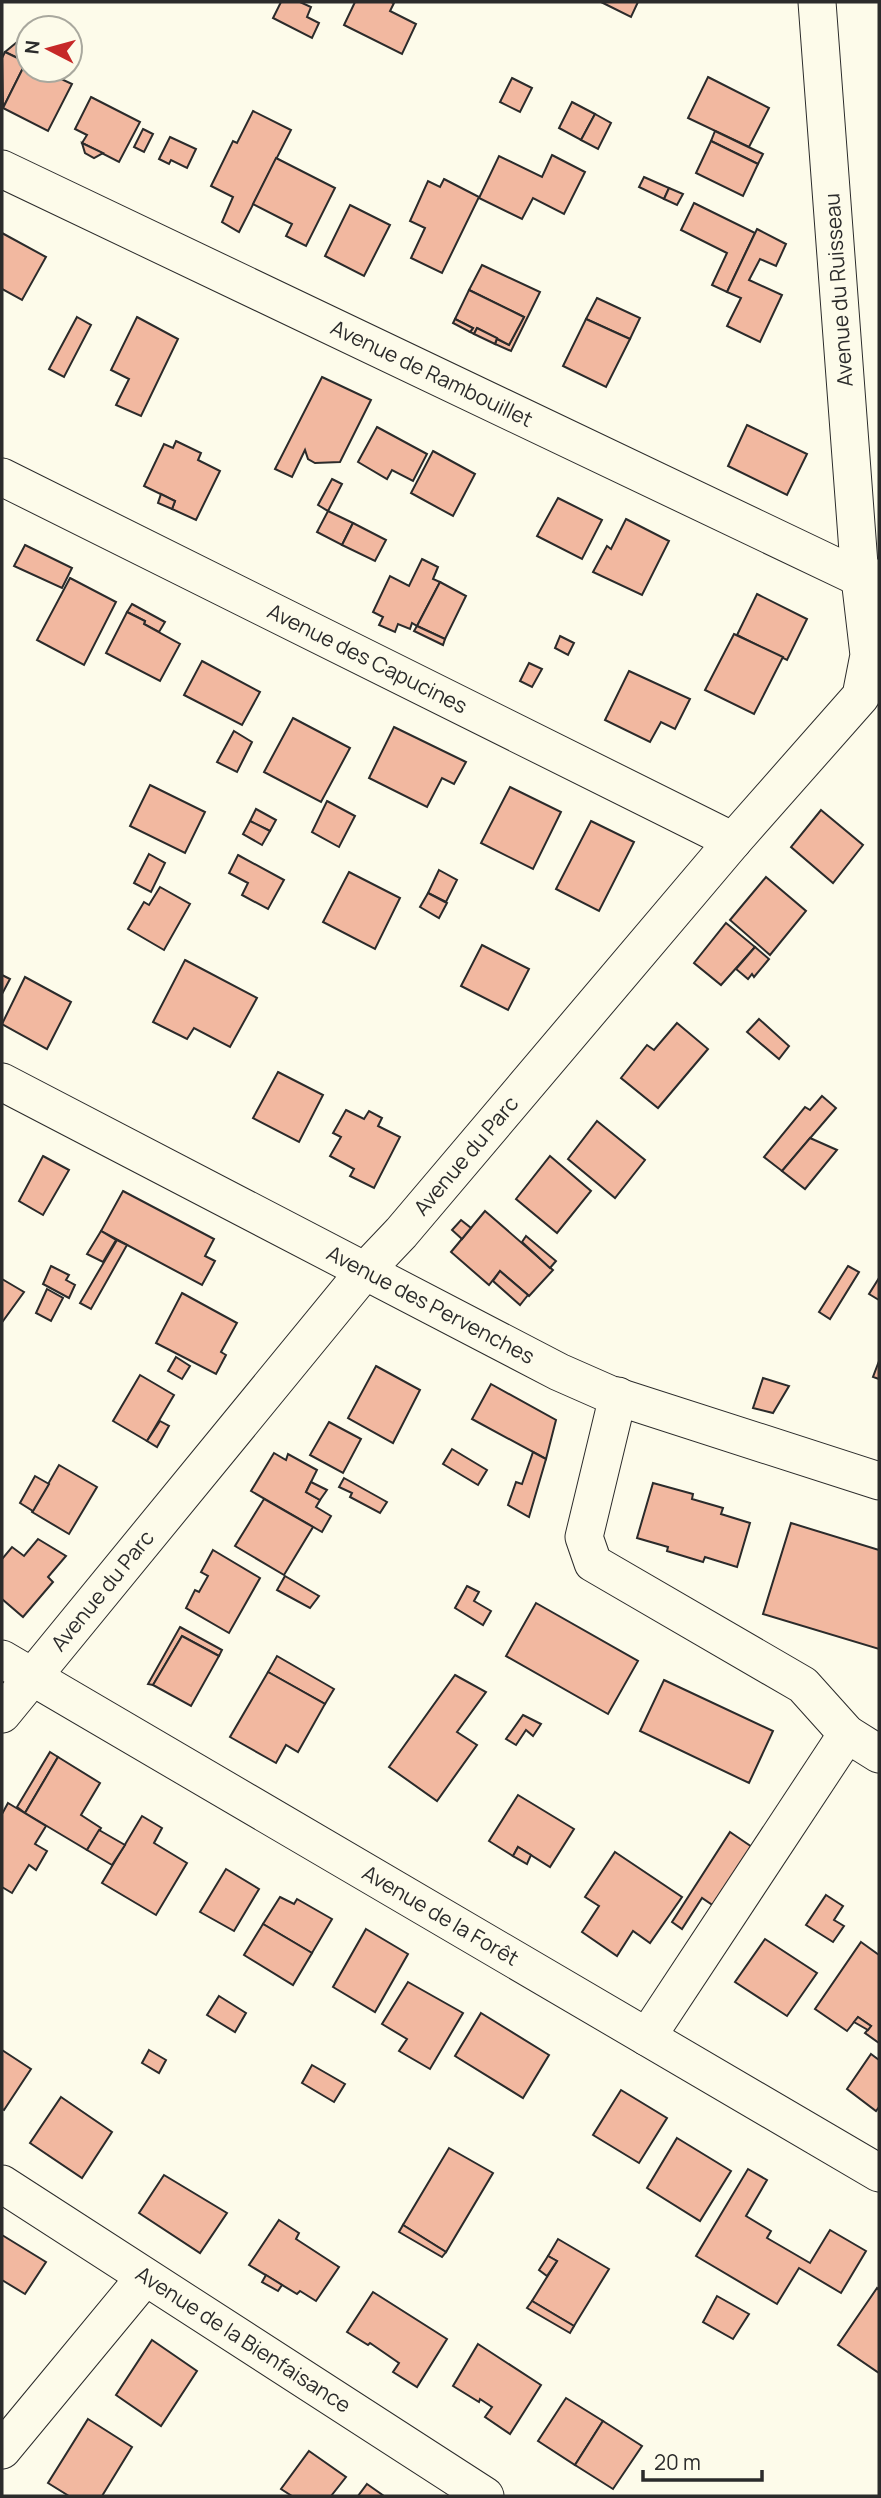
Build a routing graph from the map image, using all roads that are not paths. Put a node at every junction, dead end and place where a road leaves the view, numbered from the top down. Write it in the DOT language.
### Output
graph roads {
  1 [pos="817,2"];
  2 [pos="2,169"];
  3 [pos="2,477"];
  4 [pos="870,578"];
  5 [pos="733,841"];
  6 [pos="2,1082"];
  7 [pos="364,1272"];
  8 [pos="618,1396"];
  9 [pos="879,1480"];
  10 [pos="2,1659"];
  11 [pos="33,1677"];
  12 [pos="2,1714"];
  13 [pos="847,1734"];
  14 [pos="879,1754"];
  15 [pos="647,2037"];
  16 [pos="879,2173"];
  17 [pos="2,2183"];
  18 [pos="145,2277"];
  19 [pos="2,2450"];
  20 [pos="485,2496"];
  1 -- 4 [label="street, Avenue du Ruisseau"];
  2 -- 4 [label="street, Avenue de Rambouillet"];
  3 -- 5 [label="street, Avenue des Capucines"];
  4 -- 5 [label="street, Avenue du Parc"];
  5 -- 7 [label="street, Avenue du Parc"];
  6 -- 7 [label="street, Avenue des Pervenches"];
  7 -- 8 [label="street, Avenue des Pervenches"];
  7 -- 11 [label="street, Avenue du Parc"];
  8 -- 9 [label="street, Avenue des Pervenches"];
  8 -- 13 [label="street"];
  10 -- 11 [label="street, Avenue de la Forêt"];
  11 -- 12 [label="street, Avenue du Parc"];
  11 -- 15 [label="street, Avenue de la Forêt"];
  13 -- 14 [label="street"];
  13 -- 15 [label="street"];
  15 -- 16 [label="street, Avenue de la Forêt"];
  17 -- 18 [label="street, Avenue de la Bienfaisance"];
  18 -- 19 [label="street"];
  18 -- 20 [label="street, Avenue de la Bienfaisance"];
}
